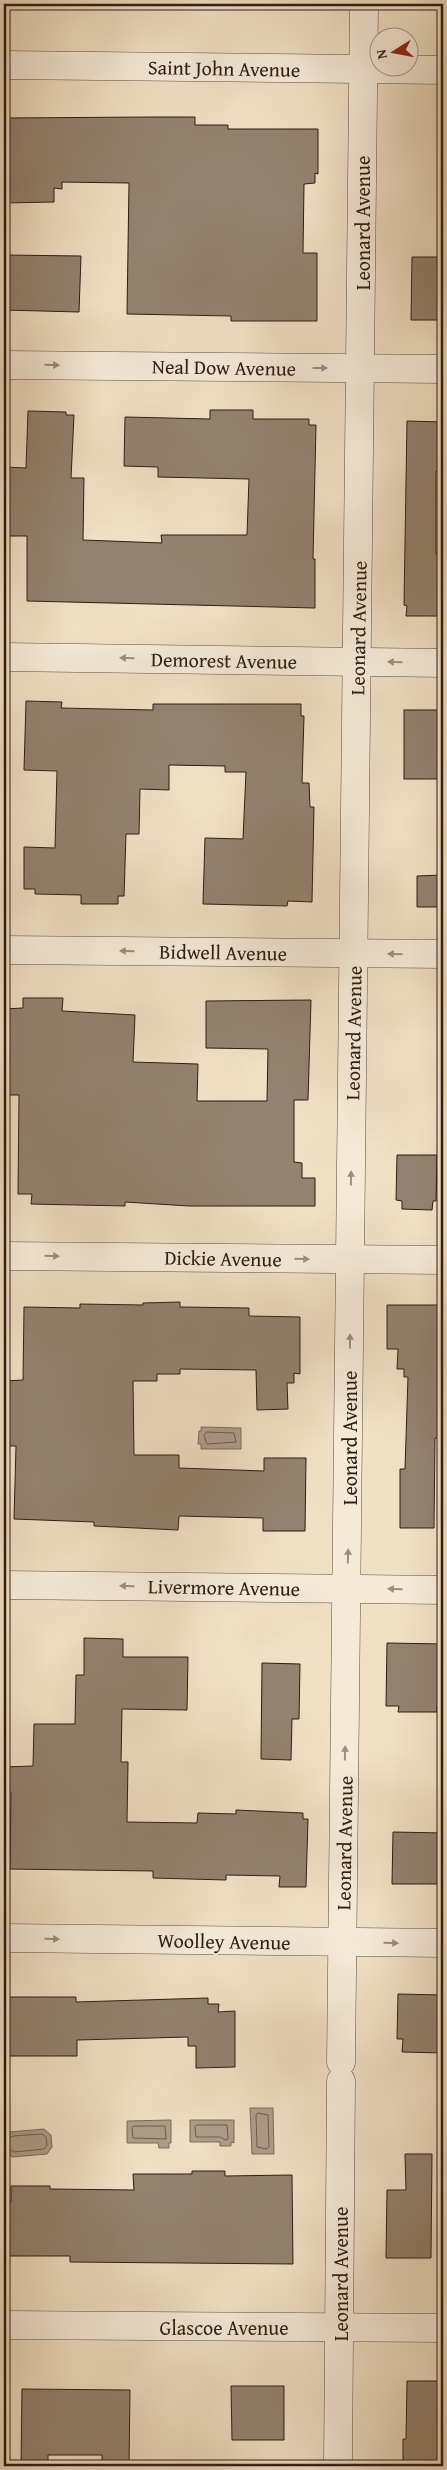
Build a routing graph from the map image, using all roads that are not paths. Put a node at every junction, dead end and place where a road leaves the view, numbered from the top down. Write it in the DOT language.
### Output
graph roads {
  1 [pos="364,4"];
  2 [pos="4,65"];
  3 [pos="363,70"];
  4 [pos="443,70"];
  5 [pos="4,365"];
  6 [pos="360,368"];
  7 [pos="443,369"];
  8 [pos="4,657"];
  9 [pos="358,661"];
  10 [pos="443,662"];
  11 [pos="4,950"];
  12 [pos="354,954"];
  13 [pos="443,954"];
  14 [pos="4,1256"];
  15 [pos="350,1259"];
  16 [pos="443,1260"];
  17 [pos="4,1585"];
  18 [pos="348,1589"];
  19 [pos="443,1590"];
  20 [pos="4,1938"];
  21 [pos="343,1942"];
  22 [pos="443,1943"];
  23 [pos="4,2325"];
  24 [pos="339,2328"];
  25 [pos="443,2328"];
  26 [pos="338,2466"];
  1 -- 3 [label="street, Leonard Avenue"];
  2 -- 3 [label="street, Saint John Avenue"];
  3 -- 4 [label="street, Saint John Avenue"];
  3 -- 6 [label="street, Leonard Avenue"];
  5 -- 6 [label="street, Neal Dow Avenue, one-way"];
  6 -- 7 [label="street, Neal Dow Avenue"];
  6 -- 9 [label="street, Leonard Avenue"];
  9 -- 8 [label="street, Demorest Avenue, one-way"];
  10 -- 9 [label="street, Demorest Avenue, one-way"];
  9 -- 12 [label="street, Leonard Avenue"];
  12 -- 11 [label="street, Bidwell Avenue, one-way"];
  13 -- 12 [label="street, Bidwell Avenue, one-way"];
  15 -- 12 [label="street, Leonard Avenue, one-way"];
  14 -- 15 [label="street, Dickie Avenue, one-way"];
  15 -- 16 [label="street, Dickie Avenue"];
  18 -- 15 [label="street, Leonard Avenue, one-way"];
  18 -- 17 [label="street, Livermore Avenue, one-way"];
  19 -- 18 [label="street, Livermore Avenue, one-way"];
  21 -- 18 [label="street, Leonard Avenue, one-way"];
  20 -- 21 [label="street, Woolley Avenue, one-way"];
  21 -- 22 [label="street, Woolley Avenue, one-way"];
  21 -- 24 [label="street, Leonard Avenue"];
  23 -- 24 [label="street, Glascoe Avenue"];
  24 -- 25 [label="street, Glascoe Avenue"];
  24 -- 26 [label="street, Leonard Avenue"];
}
